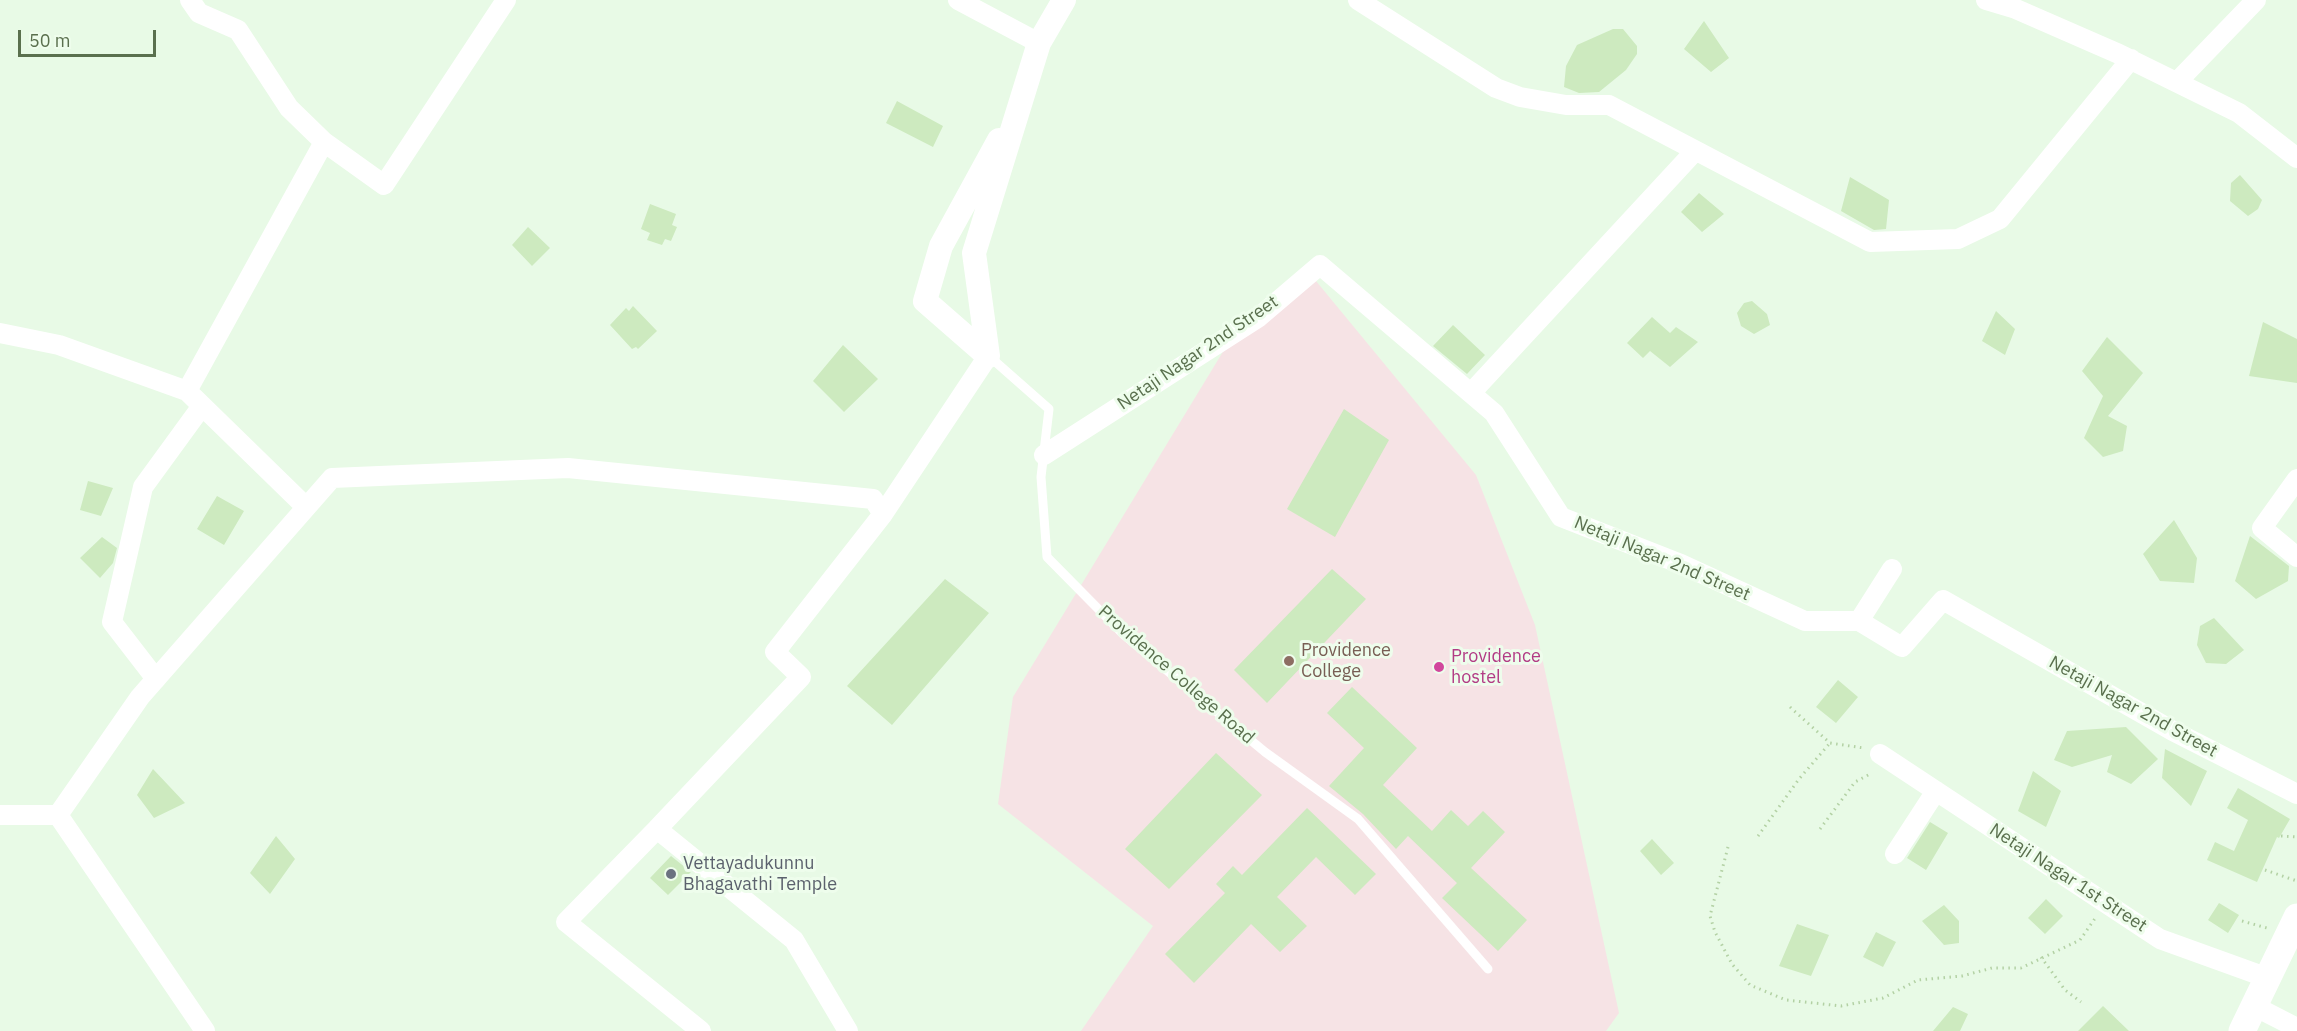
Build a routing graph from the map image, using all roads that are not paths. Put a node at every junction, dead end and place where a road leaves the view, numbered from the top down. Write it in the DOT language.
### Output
graph roads {
  1 [pos="190,0"];
  2 [pos="506,0"];
  3 [pos="958,0"];
  4 [pos="1064,0"];
  5 [pos="1358,0"];
  6 [pos="1986,0"];
  7 [pos="2256,0"];
  8 [pos="1039,43"];
  9 [pos="2131,59"];
  10 [pos="2177,82"];
  11 [pos="1019,107"];
  12 [pos="324,142"];
  13 [pos="1695,151"];
  14 [pos="2297,158"];
  15 [pos="0,333"];
  16 [pos="988,356"];
  17 [pos="186,391"];
  18 [pos="1471,393"];
  19 [pos="202,406"];
  20 [pos="1044,455"];
  21 [pos="2297,479"];
  22 [pos="306,507"];
  23 [pos="883,514"];
  24 [pos="2297,557"];
  25 [pos="1892,569"];
  26 [pos="1859,621"];
  27 [pos="156,679"];
  28 [pos="1880,754"];
  29 [pos="1936,791"];
  30 [pos="2297,794"];
  31 [pos="0,815"];
  32 [pos="58,815"];
  33 [pos="657,829"];
  34 [pos="1895,854"];
  35 [pos="2297,917"];
  36 [pos="1488,969"];
  37 [pos="2268,978"];
  38 [pos="2254,1006"];
  39 [pos="2297,1028"];
  40 [pos="205,1031"];
  41 [pos="700,1031"];
  42 [pos="848,1031"];
  43 [pos="2242,1031"];
  1 -- 12 [label="street"];
  2 -- 12 [label="street"];
  3 -- 8 [label="street"];
  4 -- 8 [label="street, Providence College Road"];
  5 -- 13 [label="street"];
  6 -- 9 [label="street"];
  7 -- 10 [label="street"];
  8 -- 11 [label="street, Providence College Road"];
  9 -- 10 [label="street"];
  9 -- 13 [label="street"];
  10 -- 14 [label="street"];
  11 -- 16 [label="street, Providence College Road"];
  11 -- 16 [label="street, Providence College Road"];
  12 -- 17 [label="street"];
  13 -- 18 [label="street"];
  15 -- 17 [label="street"];
  16 -- 20 [label="lane, Providence College Road"];
  16 -- 23 [label="street"];
  17 -- 19 [label="street"];
  18 -- 20 [label="street, Netaji Nagar 2nd Street"];
  18 -- 26 [label="street, Netaji Nagar 2nd Street"];
  19 -- 22 [label="street"];
  19 -- 27 [label="street"];
  20 -- 36 [label="lane, Providence College Road"];
  21 -- 24 [label="street"];
  22 -- 23 [label="street"];
  22 -- 27 [label="street"];
  23 -- 33 [label="street"];
  25 -- 26 [label="street"];
  26 -- 30 [label="street, Netaji Nagar 2nd Street"];
  27 -- 32 [label="street"];
  28 -- 29 [label="street, Netaji Nagar 1st Street"];
  29 -- 34 [label="street"];
  29 -- 37 [label="street, Netaji Nagar 1st Street"];
  31 -- 32 [label="street"];
  32 -- 40 [label="street"];
  33 -- 41 [label="street"];
  33 -- 42 [label="street"];
  35 -- 37 [label="main road"];
  37 -- 38 [label="main road"];
  38 -- 39 [label="street"];
  38 -- 43 [label="main road"];
}
